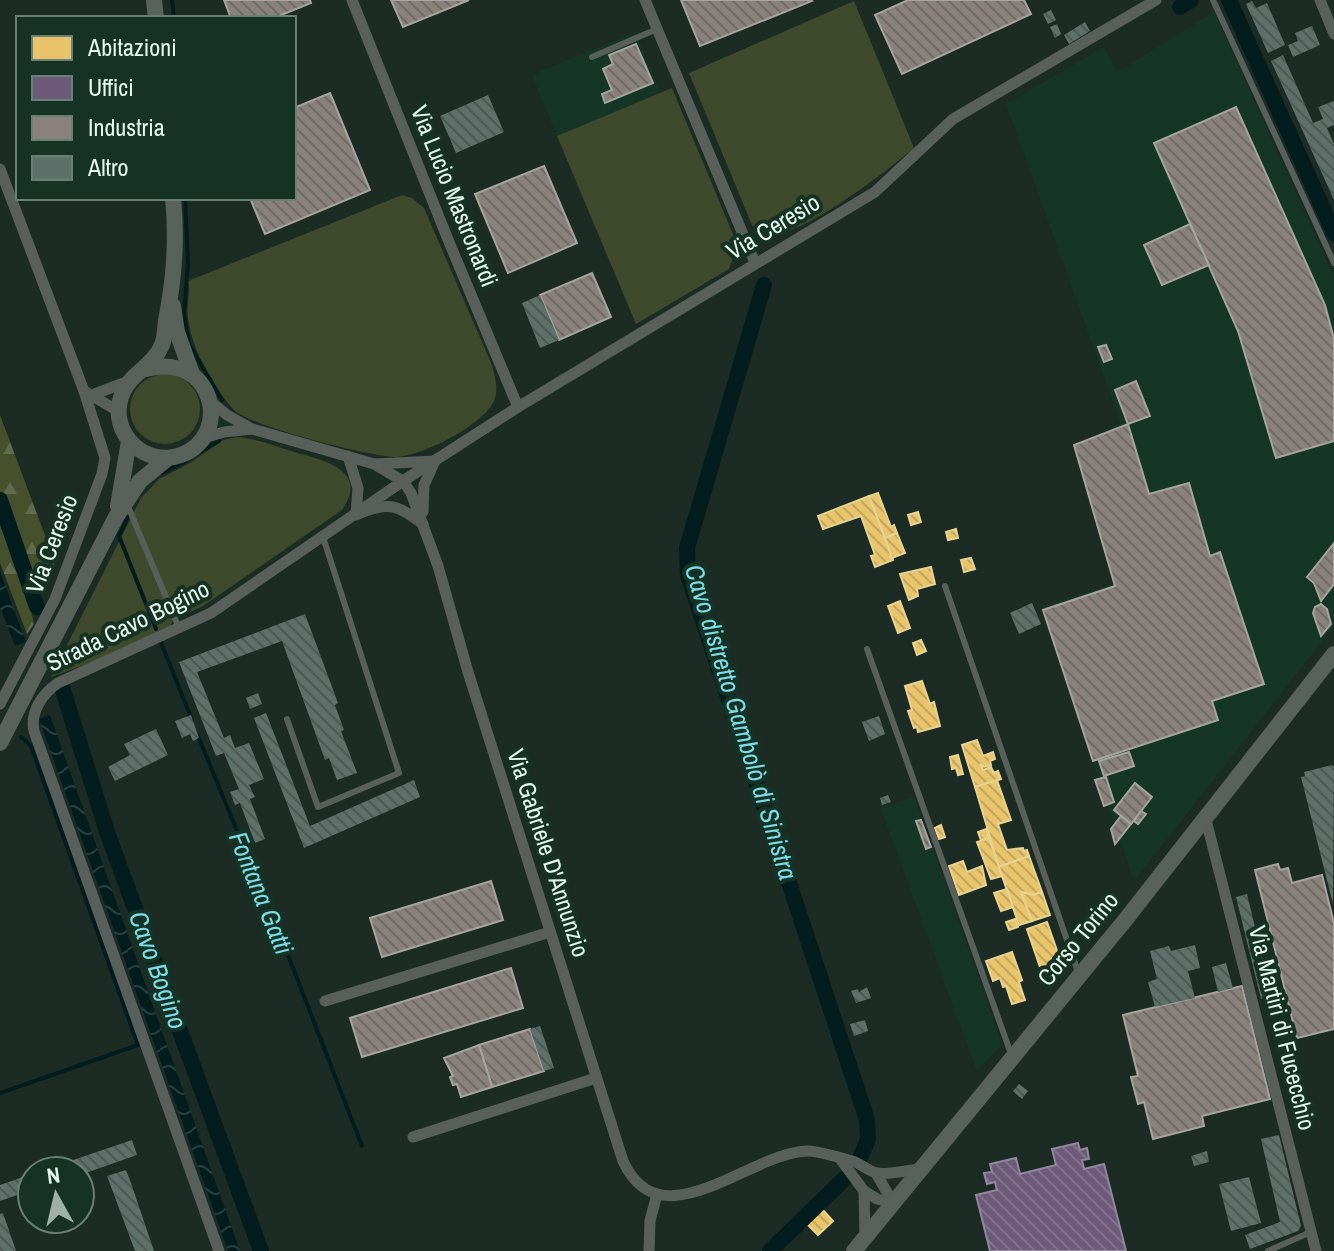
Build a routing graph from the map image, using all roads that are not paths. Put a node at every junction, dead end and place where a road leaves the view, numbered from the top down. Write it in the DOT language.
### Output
graph roads {
  1 [pos="352,0"];
  2 [pos="645,0"];
  3 [pos="1156,0"];
  4 [pos="1213,0"];
  5 [pos="1320,0"];
  6 [pos="657,29"];
  7 [pos="1334,34"];
  8 [pos="592,57"];
  9 [pos="0,169"];
  10 [pos="173,200"];
  11 [pos="755,263"];
  12 [pos="1334,263"];
  13 [pos="172,294"];
  14 [pos="146,369"];
  15 [pos="192,374"];
  16 [pos="131,380"];
  17 [pos="88,393"];
  18 [pos="210,401"];
  19 [pos="518,407"];
  20 [pos="118,411"];
  21 [pos="252,429"];
  22 [pos="203,438"];
  23 [pos="129,441"];
  24 [pos="348,456"];
  25 [pos="168,458"];
  26 [pos="435,461"];
  27 [pos="374,464"];
  28 [pos="403,481"];
  29 [pos="126,501"];
  30 [pos="356,515"];
  31 [pos="116,517"];
  32 [pos="423,524"];
  33 [pos="323,537"];
  34 [pos="945,586"];
  35 [pos="178,626"];
  36 [pos="867,649"];
  37 [pos="1334,654"];
  38 [pos="0,704"];
  39 [pos="287,719"];
  40 [pos="0,743"];
  41 [pos="1205,816"];
  42 [pos="550,932"];
  43 [pos="1079,976"];
  44 [pos="325,1001"];
  45 [pos="1012,1057"];
  46 [pos="596,1078"];
  47 [pos="413,1137"];
  48 [pos="841,1160"];
  49 [pos="920,1169"];
  50 [pos="876,1173"];
  51 [pos="864,1191"];
  52 [pos="657,1194"];
  53 [pos="893,1203"];
  54 [pos="1311,1232"];
  55 [pos="865,1236"];
  56 [pos="219,1251"];
  57 [pos="649,1251"];
  58 [pos="854,1251"];
  59 [pos="1268,1251"];
  60 [pos="1316,1251"];
  1 -- 19 [label="street, Via Lucio Mastronardi"];
  2 -- 6 [label="street"];
  3 -- 11 [label="street, Via Ceresio"];
  4 -- 12 [label="lane"];
  5 -- 7 [label="street"];
  6 -- 8 [label="lane"];
  6 -- 11 [label="street"];
  9 -- 17 [label="street"];
  10 -- 13 [label="main road"];
  11 -- 19 [label="street, Via Ceresio"];
  13 -- 14 [label="main road"];
  13 -- 15 [label="main road"];
  14 -- 15 [label="main road"];
  14 -- 16 [label="main road"];
  15 -- 18 [label="main road"];
  16 -- 17 [label="street"];
  16 -- 20 [label="main road"];
  17 -- 20 [label="street"];
  17 -- 38 [label="street, Via Ceresio"];
  18 -- 21 [label="street"];
  18 -- 22 [label="main road"];
  19 -- 26 [label="street, Via Ceresio"];
  20 -- 23 [label="main road"];
  21 -- 22 [label="street"];
  21 -- 24 [label="street"];
  22 -- 25 [label="main road"];
  23 -- 25 [label="main road"];
  23 -- 31 [label="main road"];
  24 -- 27 [label="street"];
  24 -- 30 [label="street"];
  25 -- 29 [label="main road"];
  26 -- 27 [label="street"];
  26 -- 28 [label="street, Via Ceresio"];
  26 -- 32 [label="street"];
  27 -- 28 [label="street"];
  28 -- 30 [label="street, Strada Cavo Bogino"];
  28 -- 32 [label="street, Via Gabriele D'Annunzio"];
  29 -- 31 [label="main road"];
  29 -- 35 [label="lane"];
  30 -- 32 [label="street"];
  30 -- 33 [label="street, Strada Cavo Bogino"];
  31 -- 40 [label="main road"];
  32 -- 42 [label="street, Via Gabriele D'Annunzio"];
  33 -- 35 [label="street, Strada Cavo Bogino"];
  33 -- 39 [label="lane"];
  34 -- 43 [label="lane"];
  35 -- 56 [label="street, Strada Cavo Bogino"];
  36 -- 45 [label="lane"];
  37 -- 41 [label="main road, Corso Torino"];
  41 -- 43 [label="main road, Corso Torino"];
  41 -- 54 [label="street, Via Martiri di Fucecchio"];
  42 -- 44 [label="street"];
  42 -- 46 [label="street, Via Gabriele D'Annunzio"];
  43 -- 45 [label="main road, Corso Torino"];
  45 -- 49 [label="main road, Corso Torino"];
  46 -- 47 [label="street"];
  46 -- 52 [label="street, Via Gabriele D'Annunzio"];
  48 -- 50 [label="street"];
  48 -- 51 [label="street"];
  48 -- 52 [label="street"];
  49 -- 50 [label="street"];
  49 -- 53 [label="main road, Corso Torino"];
  50 -- 53 [label="street"];
  51 -- 53 [label="street"];
  51 -- 55 [label="street"];
  52 -- 57 [label="street"];
  53 -- 55 [label="main road, Corso Torino"];
  54 -- 59 [label="lane"];
  54 -- 60 [label="street, Via Martiri di Fucecchio"];
  55 -- 58 [label="main road, Corso Torino"];
}
